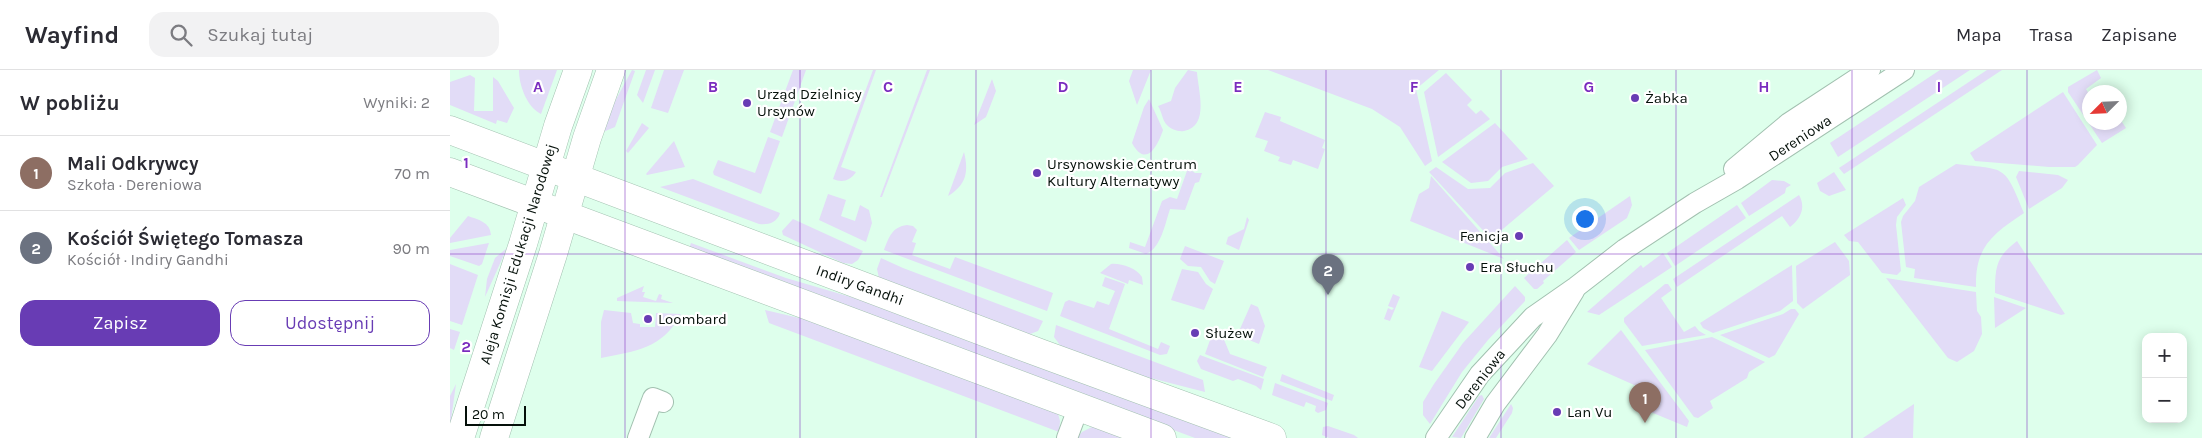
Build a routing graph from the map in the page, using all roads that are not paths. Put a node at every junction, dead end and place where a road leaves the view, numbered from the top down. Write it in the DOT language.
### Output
graph roads {
  1 [pos="578,70"];
  2 [pos="611,70"];
  3 [pos="1870,70"];
  4 [pos="1904,70"];
  5 [pos="450,130"];
  6 [pos="545,166"];
  7 [pos="450,172"];
  8 [pos="575,177"];
  9 [pos="535,203"];
  10 [pos="1695,203"];
  11 [pos="564,215"];
  12 [pos="1576,287"];
  13 [pos="663,402"];
  14 [pos="1079,406"];
  15 [pos="460,438"];
  16 [pos="494,438"];
  17 [pos="638,438"];
  18 [pos="1067,438"];
  19 [pos="1162,438"];
  20 [pos="1272,438"];
  21 [pos="1436,438"];
  22 [pos="1475,438"];
  1 -- 6 [label="street, Aleja Komisji Edukacji Narodowej"];
  2 -- 8 [label="street"];
  3 -- 10 [label="street, Dereniowa"];
  4 -- 10 [label="street, Dereniowa"];
  5 -- 6 [label="street, Indiry Gandhi"];
  6 -- 8 [label="street, Indiry Gandhi"];
  6 -- 9 [label="street, Aleja Komisji Edukacji Narodowej"];
  7 -- 9 [label="street"];
  8 -- 11 [label="street"];
  8 -- 20 [label="street, Indiry Gandhi"];
  9 -- 11 [label="street"];
  9 -- 15 [label="street, Aleja Komisji Edukacji Narodowej"];
  10 -- 12 [label="street, Dereniowa"];
  11 -- 14 [label="street"];
  11 -- 16 [label="street"];
  12 -- 21 [label="street, Dereniowa"];
  12 -- 22 [label="street, Dereniowa"];
  13 -- 17 [label="street"];
  14 -- 18 [label="street"];
  14 -- 19 [label="street"];
}
